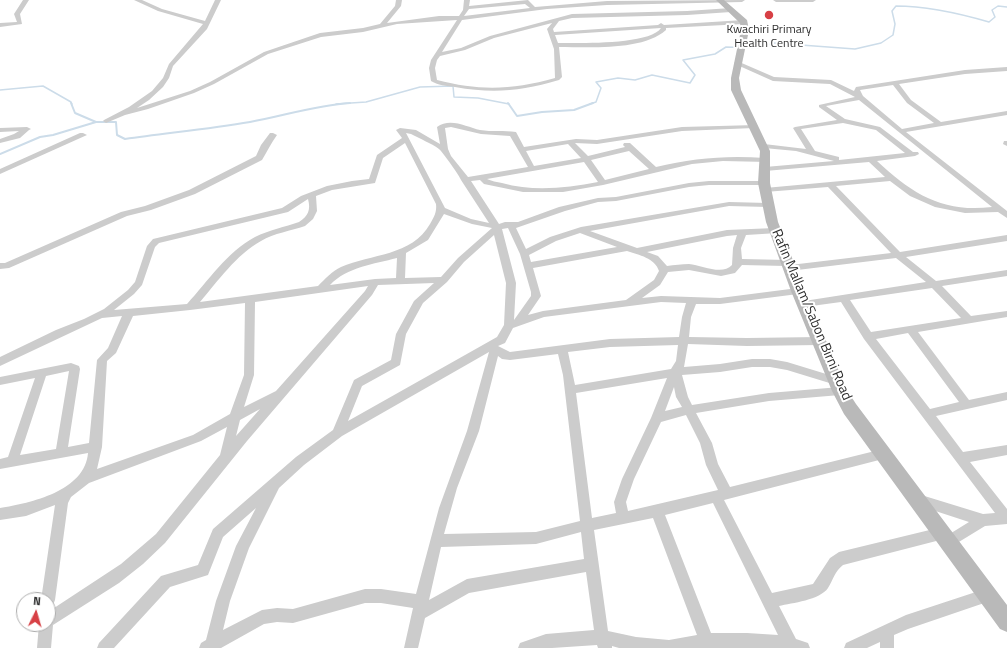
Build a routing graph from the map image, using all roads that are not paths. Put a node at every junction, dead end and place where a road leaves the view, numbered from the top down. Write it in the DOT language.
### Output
graph roads {
  1 [pos="26,0"];
  2 [pos="137,0"];
  3 [pos="218,0"];
  4 [pos="399,0"];
  5 [pos="720,0"];
  6 [pos="742,0"];
  7 [pos="776,0"];
  8 [pos="782,0"];
  9 [pos="813,0"];
  10 [pos="474,1"];
  11 [pos="642,1"];
  12 [pos="670,1"];
  13 [pos="691,1"];
  14 [pos="586,2"];
  15 [pos="614,2"];
  16 [pos="467,3"];
  17 [pos="563,3"];
  18 [pos="534,9"];
  19 [pos="731,10"];
  20 [pos="697,12"];
  21 [pos="623,14"];
  22 [pos="652,14"];
  23 [pos="460,17"];
  24 [pos="556,21"];
  25 [pos="744,22"];
  26 [pos="206,23"];
  27 [pos="0,25"];
  28 [pos="382,25"];
  29 [pos="662,27"];
  30 [pos="632,28"];
  31 [pos="604,30"];
  32 [pos="551,34"];
  33 [pos="642,41"];
  34 [pos="611,43"];
  35 [pos="556,45"];
  36 [pos="438,55"];
  37 [pos="737,63"];
  38 [pos="1007,69"];
  39 [pos="895,82"];
  40 [pos="860,98"];
  41 [pos="124,113"];
  42 [pos="1007,114"];
  43 [pos="106,121"];
  44 [pos="844,121"];
  45 [pos="942,125"];
  46 [pos="754,126"];
  47 [pos="0,130"];
  48 [pos="901,131"];
  49 [pos="83,135"];
  50 [pos="273,135"];
  51 [pos="620,138"];
  52 [pos="406,140"];
  53 [pos="0,141"];
  54 [pos="570,142"];
  55 [pos="632,148"];
  56 [pos="444,149"];
  57 [pos="522,149"];
  58 [pos="927,152"];
  59 [pos="812,153"];
  60 [pos="911,154"];
  61 [pos="586,159"];
  62 [pos="870,159"];
  63 [pos="846,161"];
  64 [pos="532,168"];
  65 [pos="654,170"];
  66 [pos="764,170"];
  67 [pos="0,172"];
  68 [pos="482,177"];
  69 [pos="891,179"];
  70 [pos="465,180"];
  71 [pos="604,183"];
  72 [pos="831,185"];
  73 [pos="311,195"];
  74 [pos="768,205"];
  75 [pos="999,208"];
  76 [pos="441,209"];
  77 [pos="1007,215"];
  78 [pos="511,225"];
  79 [pos="497,227"];
  80 [pos="581,230"];
  81 [pos="775,231"];
  82 [pos="743,232"];
  83 [pos="1007,238"];
  84 [pos="632,249"];
  85 [pos="402,252"];
  86 [pos="524,254"];
  87 [pos="899,256"];
  88 [pos="738,262"];
  89 [pos="788,265"];
  90 [pos="0,266"];
  91 [pos="528,266"];
  92 [pos="665,269"];
  93 [pos="1007,273"];
  94 [pos="444,280"];
  95 [pos="375,282"];
  96 [pos="400,282"];
  97 [pos="935,285"];
  98 [pos="320,290"];
  99 [pos="798,290"];
  100 [pos="250,299"];
  101 [pos="844,299"];
  102 [pos="692,301"];
  103 [pos="628,302"];
  104 [pos="804,304"];
  105 [pos="190,307"];
  106 [pos="129,313"];
  107 [pos="1007,314"];
  108 [pos="100,316"];
  109 [pos="969,320"];
  110 [pos="518,322"];
  111 [pos="508,325"];
  112 [pos="910,329"];
  113 [pos="868,336"];
  114 [pos="684,341"];
  115 [pos="819,341"];
  116 [pos="492,348"];
  117 [pos="562,349"];
  118 [pos="0,362"];
  119 [pos="42,373"];
  120 [pos="675,373"];
  121 [pos="0,381"];
  122 [pos="838,386"];
  123 [pos="570,390"];
  124 [pos="281,392"];
  125 [pos="1007,396"];
  126 [pos="967,405"];
  127 [pos="689,410"];
  128 [pos="926,414"];
  129 [pos="235,417"];
  130 [pos="657,418"];
  131 [pos="338,433"];
  132 [pos="96,447"];
  133 [pos="1007,450"];
  134 [pos="61,453"];
  135 [pos="883,454"];
  136 [pos="961,458"];
  137 [pos="225,459"];
  138 [pos="6,463"];
  139 [pos="85,479"];
  140 [pos="276,484"];
  141 [pos="66,493"];
  142 [pos="721,495"];
  143 [pos="917,500"];
  144 [pos="657,511"];
  145 [pos="0,514"];
  146 [pos="623,518"];
  147 [pos="1007,518"];
  148 [pos="983,520"];
  149 [pos="586,525"];
  150 [pos="945,538"];
  151 [pos="436,541"];
  152 [pos="592,564"];
  153 [pos="49,592"];
  154 [pos="988,595"];
  155 [pos="769,601"];
  156 [pos="420,608"];
  157 [pos="56,615"];
  158 [pos="1006,621"];
  159 [pos="887,631"];
  160 [pos="45,632"];
  161 [pos="707,641"];
  162 [pos="603,643"];
  163 [pos="797,646"];
  164 [pos="210,647"];
  165 [pos="44,648"];
  166 [pos="104,648"];
  167 [pos="411,648"];
  168 [pos="525,648"];
  169 [pos="851,648"];
  170 [pos="887,648"];
  1 -- 27 [label="street"];
  2 -- 26 [label="street"];
  3 -- 26 [label="street"];
  4 -- 28 [label="street"];
  5 -- 6 [label="street"];
  5 -- 13 [label="street"];
  5 -- 19 [label="street"];
  7 -- 8 [label="street"];
  8 -- 9 [label="street"];
  10 -- 16 [label="street"];
  11 -- 12 [label="street"];
  11 -- 15 [label="street"];
  11 -- 22 [label="street"];
  12 -- 13 [label="street"];
  13 -- 20 [label="street"];
  14 -- 15 [label="street"];
  14 -- 17 [label="street"];
  15 -- 21 [label="street"];
  16 -- 18 [label="street"];
  16 -- 23 [label="street"];
  17 -- 18 [label="street"];
  17 -- 21 [label="street"];
  18 -- 23 [label="street"];
  19 -- 20 [label="street"];
  19 -- 25 [label="street"];
  20 -- 22 [label="street"];
  21 -- 22 [label="street"];
  21 -- 24 [label="street"];
  21 -- 30 [label="street"];
  22 -- 29 [label="street"];
  23 -- 28 [label="street"];
  23 -- 36 [label="street"];
  24 -- 32 [label="street"];
  24 -- 36 [label="street"];
  25 -- 29 [label="street"];
  25 -- 37 [label="street, Rafin Mallam/Sabon Birni Road"];
  26 -- 41 [label="street"];
  28 -- 41 [label="street"];
  29 -- 30 [label="street"];
  29 -- 33 [label="street"];
  30 -- 31 [label="street"];
  30 -- 33 [label="street"];
  31 -- 32 [label="street"];
  31 -- 34 [label="street"];
  32 -- 35 [label="street"];
  33 -- 34 [label="street"];
  34 -- 35 [label="street"];
  35 -- 36 [label="street"];
  37 -- 40 [label="street"];
  37 -- 46 [label="street, Rafin Mallam/Sabon Birni Road"];
  38 -- 39 [label="street"];
  39 -- 40 [label="street"];
  39 -- 45 [label="street"];
  40 -- 44 [label="street"];
  40 -- 48 [label="street"];
  41 -- 43 [label="street"];
  42 -- 45 [label="street"];
  44 -- 59 [label="street"];
  44 -- 60 [label="street"];
  45 -- 48 [label="street"];
  46 -- 51 [label="street"];
  46 -- 66 [label="street, Rafin Mallam/Sabon Birni Road"];
  47 -- 53 [label="street"];
  48 -- 58 [label="street"];
  49 -- 67 [label="street"];
  50 -- 90 [label="street"];
  51 -- 54 [label="street"];
  51 -- 55 [label="street"];
  52 -- 56 [label="street"];
  52 -- 73 [label="street"];
  52 -- 76 [label="street"];
  54 -- 57 [label="street"];
  54 -- 61 [label="street"];
  55 -- 61 [label="street"];
  55 -- 65 [label="street"];
  56 -- 57 [label="street"];
  56 -- 70 [label="street"];
  57 -- 64 [label="street"];
  58 -- 60 [label="street"];
  58 -- 75 [label="street"];
  59 -- 63 [label="street"];
  59 -- 66 [label="street"];
  60 -- 62 [label="street"];
  61 -- 64 [label="street"];
  61 -- 71 [label="street"];
  62 -- 63 [label="street"];
  62 -- 69 [label="street"];
  63 -- 66 [label="street"];
  64 -- 68 [label="street"];
  65 -- 66 [label="street"];
  65 -- 71 [label="street"];
  66 -- 72 [label="street"];
  66 -- 74 [label="street, Rafin Mallam/Sabon Birni Road"];
  66 -- 78 [label="street"];
  68 -- 70 [label="street"];
  68 -- 71 [label="street"];
  69 -- 72 [label="street"];
  69 -- 75 [label="street"];
  70 -- 79 [label="street"];
  72 -- 87 [label="street"];
  73 -- 105 [label="street"];
  73 -- 108 [label="street"];
  74 -- 80 [label="street"];
  74 -- 81 [label="street, Rafin Mallam/Sabon Birni Road"];
  75 -- 77 [label="street"];
  76 -- 79 [label="street"];
  76 -- 85 [label="street"];
  78 -- 79 [label="street"];
  78 -- 86 [label="street"];
  79 -- 94 [label="street"];
  79 -- 111 [label="street"];
  80 -- 84 [label="street"];
  80 -- 86 [label="street"];
  81 -- 82 [label="street"];
  81 -- 89 [label="street, Rafin Mallam/Sabon Birni Road"];
  82 -- 84 [label="street"];
  82 -- 88 [label="street"];
  83 -- 87 [label="street"];
  84 -- 91 [label="street"];
  84 -- 92 [label="street"];
  85 -- 96 [label="street"];
  85 -- 98 [label="street"];
  86 -- 91 [label="street"];
  87 -- 89 [label="street"];
  87 -- 97 [label="street"];
  88 -- 89 [label="street"];
  88 -- 92 [label="street"];
  89 -- 99 [label="street, Rafin Mallam/Sabon Birni Road"];
  91 -- 110 [label="street"];
  92 -- 103 [label="street"];
  93 -- 97 [label="street"];
  94 -- 96 [label="street"];
  94 -- 131 [label="street"];
  95 -- 96 [label="street"];
  95 -- 98 [label="street"];
  95 -- 124 [label="street"];
  97 -- 101 [label="street"];
  97 -- 109 [label="street"];
  98 -- 100 [label="street"];
  99 -- 102 [label="street"];
  99 -- 104 [label="street, Rafin Mallam/Sabon Birni Road"];
  100 -- 105 [label="street"];
  100 -- 129 [label="street"];
  101 -- 104 [label="street"];
  101 -- 113 [label="street"];
  102 -- 103 [label="street"];
  102 -- 114 [label="street"];
  103 -- 110 [label="street"];
  104 -- 115 [label="street, Rafin Mallam/Sabon Birni Road"];
  105 -- 106 [label="street"];
  106 -- 108 [label="street"];
  106 -- 132 [label="street"];
  107 -- 109 [label="street"];
  108 -- 118 [label="street"];
  109 -- 112 [label="street"];
  110 -- 111 [label="street"];
  111 -- 116 [label="street"];
  112 -- 113 [label="street"];
  112 -- 126 [label="street"];
  113 -- 128 [label="street"];
  114 -- 115 [label="street"];
  114 -- 117 [label="street"];
  114 -- 120 [label="street"];
  115 -- 122 [label="street, Rafin Mallam/Sabon Birni Road"];
  116 -- 117 [label="street"];
  116 -- 131 [label="street"];
  116 -- 151 [label="street"];
  117 -- 123 [label="street"];
  119 -- 121 [label="street"];
  119 -- 134 [label="street"];
  119 -- 138 [label="street"];
  120 -- 122 [label="street"];
  120 -- 123 [label="street"];
  120 -- 127 [label="street"];
  120 -- 130 [label="street"];
  122 -- 127 [label="street"];
  122 -- 135 [label="street, Rafin Mallam/Sabon Birni Road"];
  123 -- 149 [label="street"];
  124 -- 129 [label="street"];
  124 -- 137 [label="street"];
  125 -- 126 [label="street"];
  126 -- 128 [label="street"];
  127 -- 130 [label="street"];
  127 -- 142 [label="street"];
  128 -- 136 [label="street"];
  129 -- 137 [label="street"];
  129 -- 139 [label="street"];
  130 -- 146 [label="street"];
  131 -- 140 [label="street"];
  132 -- 134 [label="street"];
  132 -- 139 [label="street"];
  133 -- 136 [label="street"];
  134 -- 138 [label="street"];
  135 -- 142 [label="street"];
  135 -- 143 [label="street, Rafin Mallam/Sabon Birni Road"];
  136 -- 147 [label="street"];
  137 -- 157 [label="street"];
  139 -- 141 [label="street"];
  140 -- 164 [label="street"];
  140 -- 166 [label="street"];
  141 -- 145 [label="street"];
  141 -- 153 [label="street"];
  142 -- 144 [label="street"];
  142 -- 155 [label="street"];
  143 -- 148 [label="street"];
  143 -- 150 [label="street, Rafin Mallam/Sabon Birni Road"];
  144 -- 146 [label="street"];
  144 -- 161 [label="street"];
  146 -- 149 [label="street"];
  147 -- 148 [label="street"];
  148 -- 150 [label="street"];
  149 -- 151 [label="street"];
  149 -- 152 [label="street"];
  150 -- 154 [label="street, Rafin Mallam/Sabon Birni Road"];
  150 -- 155 [label="street"];
  151 -- 156 [label="street"];
  152 -- 156 [label="street"];
  152 -- 162 [label="street"];
  154 -- 158 [label="street, Rafin Mallam/Sabon Birni Road"];
  154 -- 159 [label="street"];
  155 -- 163 [label="street"];
  156 -- 164 [label="street"];
  156 -- 167 [label="street"];
  159 -- 169 [label="street"];
  159 -- 170 [label="street"];
  160 -- 165 [label="street"];
  161 -- 162 [label="street"];
  161 -- 163 [label="street"];
  162 -- 168 [label="street"];
}
